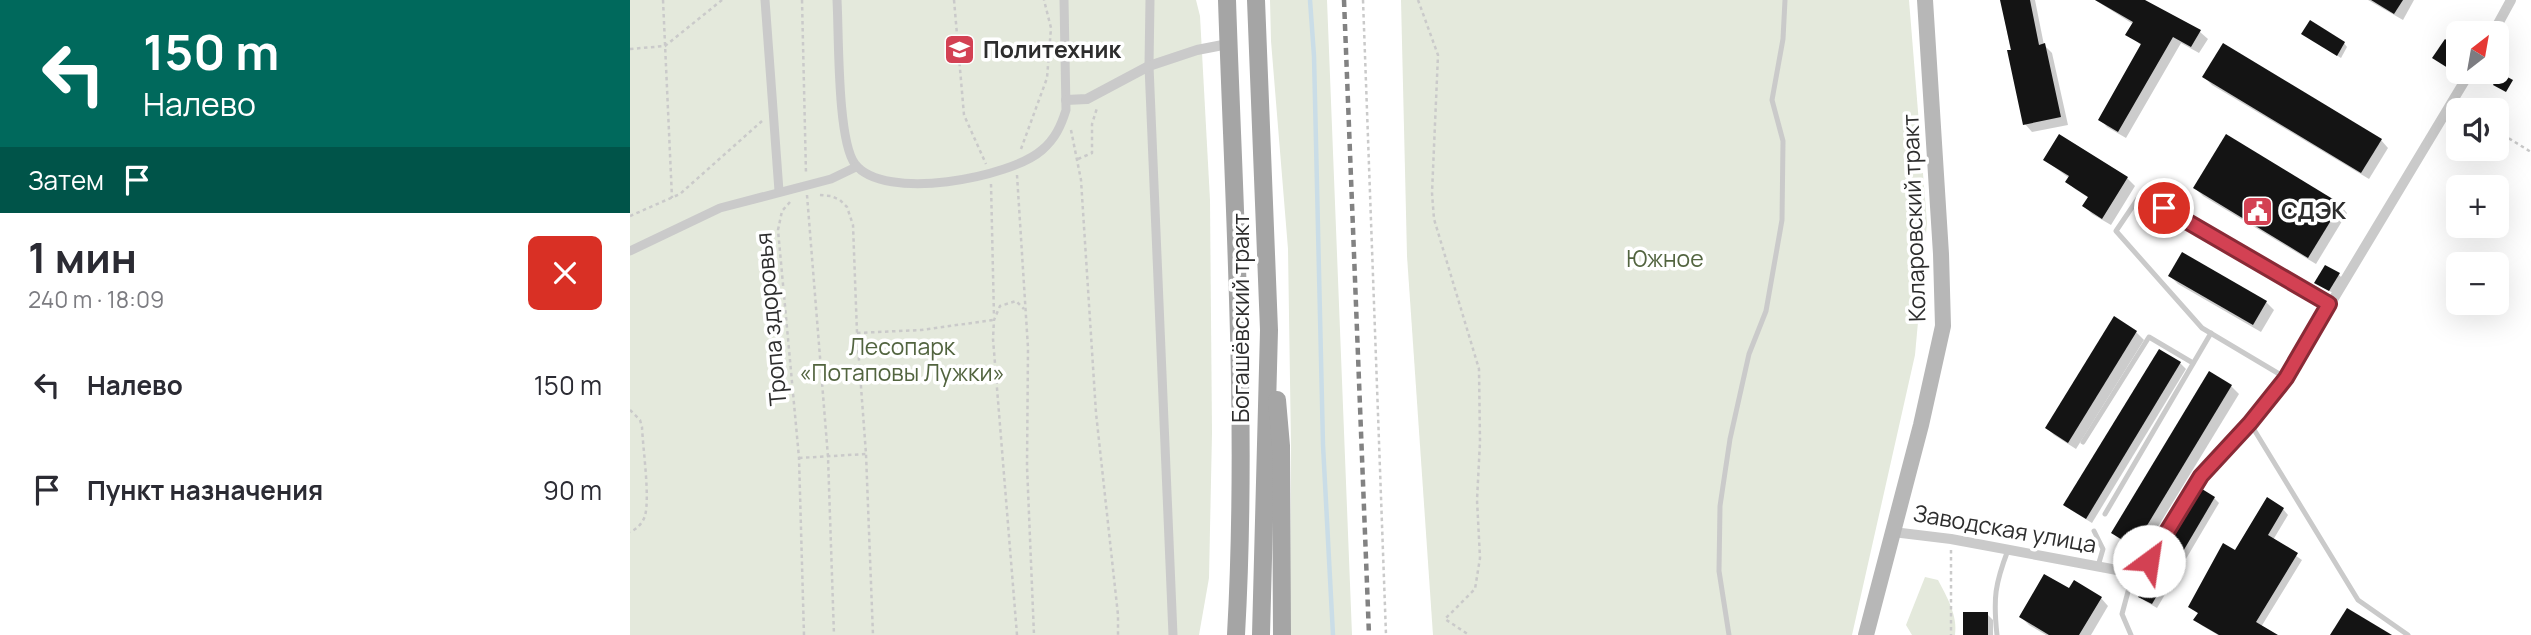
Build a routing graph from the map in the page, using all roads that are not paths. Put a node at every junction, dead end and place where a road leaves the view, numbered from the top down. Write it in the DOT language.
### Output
graph roads {
  1 [pos="765,0"];
  2 [pos="837,0"];
  3 [pos="1065,0"];
  4 [pos="1150,0"];
  5 [pos="1227,0"];
  6 [pos="1256,0"];
  7 [pos="1786,0"];
  8 [pos="1925,0"];
  9 [pos="2511,0"];
  10 [pos="2500,21"];
  11 [pos="1228,44"];
  12 [pos="1149,66"];
  13 [pos="2463,84"];
  14 [pos="1066,105"];
  15 [pos="856,167"];
  16 [pos="779,191"];
  17 [pos="630,251"];
  18 [pos="2329,304"];
  19 [pos="1269,330"];
  20 [pos="2211,333"];
  21 [pos="2193,363"];
  22 [pos="2286,378"];
  23 [pos="2250,423"];
  24 [pos="2082,442"];
  25 [pos="2105,514"];
  26 [pos="2094,531"];
  27 [pos="1893,532"];
  28 [pos="2008,550"];
  29 [pos="2098,566"];
  30 [pos="2133,573"];
  31 [pos="1173,635"];
  32 [pos="1236,635"];
  33 [pos="1261,635"];
  34 [pos="1282,635"];
  35 [pos="1729,635"];
  36 [pos="1866,635"];
  37 [pos="1997,635"];
  38 [pos="2131,635"];
  39 [pos="2408,635"];
  1 -- 16 [label="street"];
  2 -- 15 [label="street"];
  3 -- 14 [label="street"];
  4 -- 12 [label="street"];
  5 -- 11 [label="main road, Богашёвский тракт"];
  6 -- 19 [label="main road, Богашёвский тракт"];
  7 -- 35 [label="lane"];
  8 -- 27 [label="main road, Коларовский тракт"];
  9 -- 10 [label="street"];
  11 -- 12 [label="street"];
  11 -- 32 [label="main road, Богашёвский тракт"];
  12 -- 14 [label="street"];
  12 -- 31 [label="street"];
  13 -- 18 [label="street"];
  14 -- 15 [label="street"];
  15 -- 16 [label="street"];
  16 -- 17 [label="street"];
  18 -- 20 [label="lane"];
  18 -- 22 [label="street"];
  19 -- 33 [label="main road, Богашёвский тракт"];
  19 -- 34 [label="main road"];
  20 -- 21 [label="lane"];
  20 -- 22 [label="lane"];
  21 -- 24 [label="lane"];
  21 -- 25 [label="lane"];
  22 -- 23 [label="street"];
  23 -- 30 [label="street"];
  23 -- 39 [label="lane"];
  26 -- 29 [label="lane"];
  27 -- 28 [label="street, Заводская улица"];
  27 -- 36 [label="main road, Коларовский тракт"];
  28 -- 29 [label="street, Заводская улица"];
  28 -- 37 [label="lane"];
  29 -- 30 [label="street, Заводская улица"];
  30 -- 38 [label="lane"];
}
